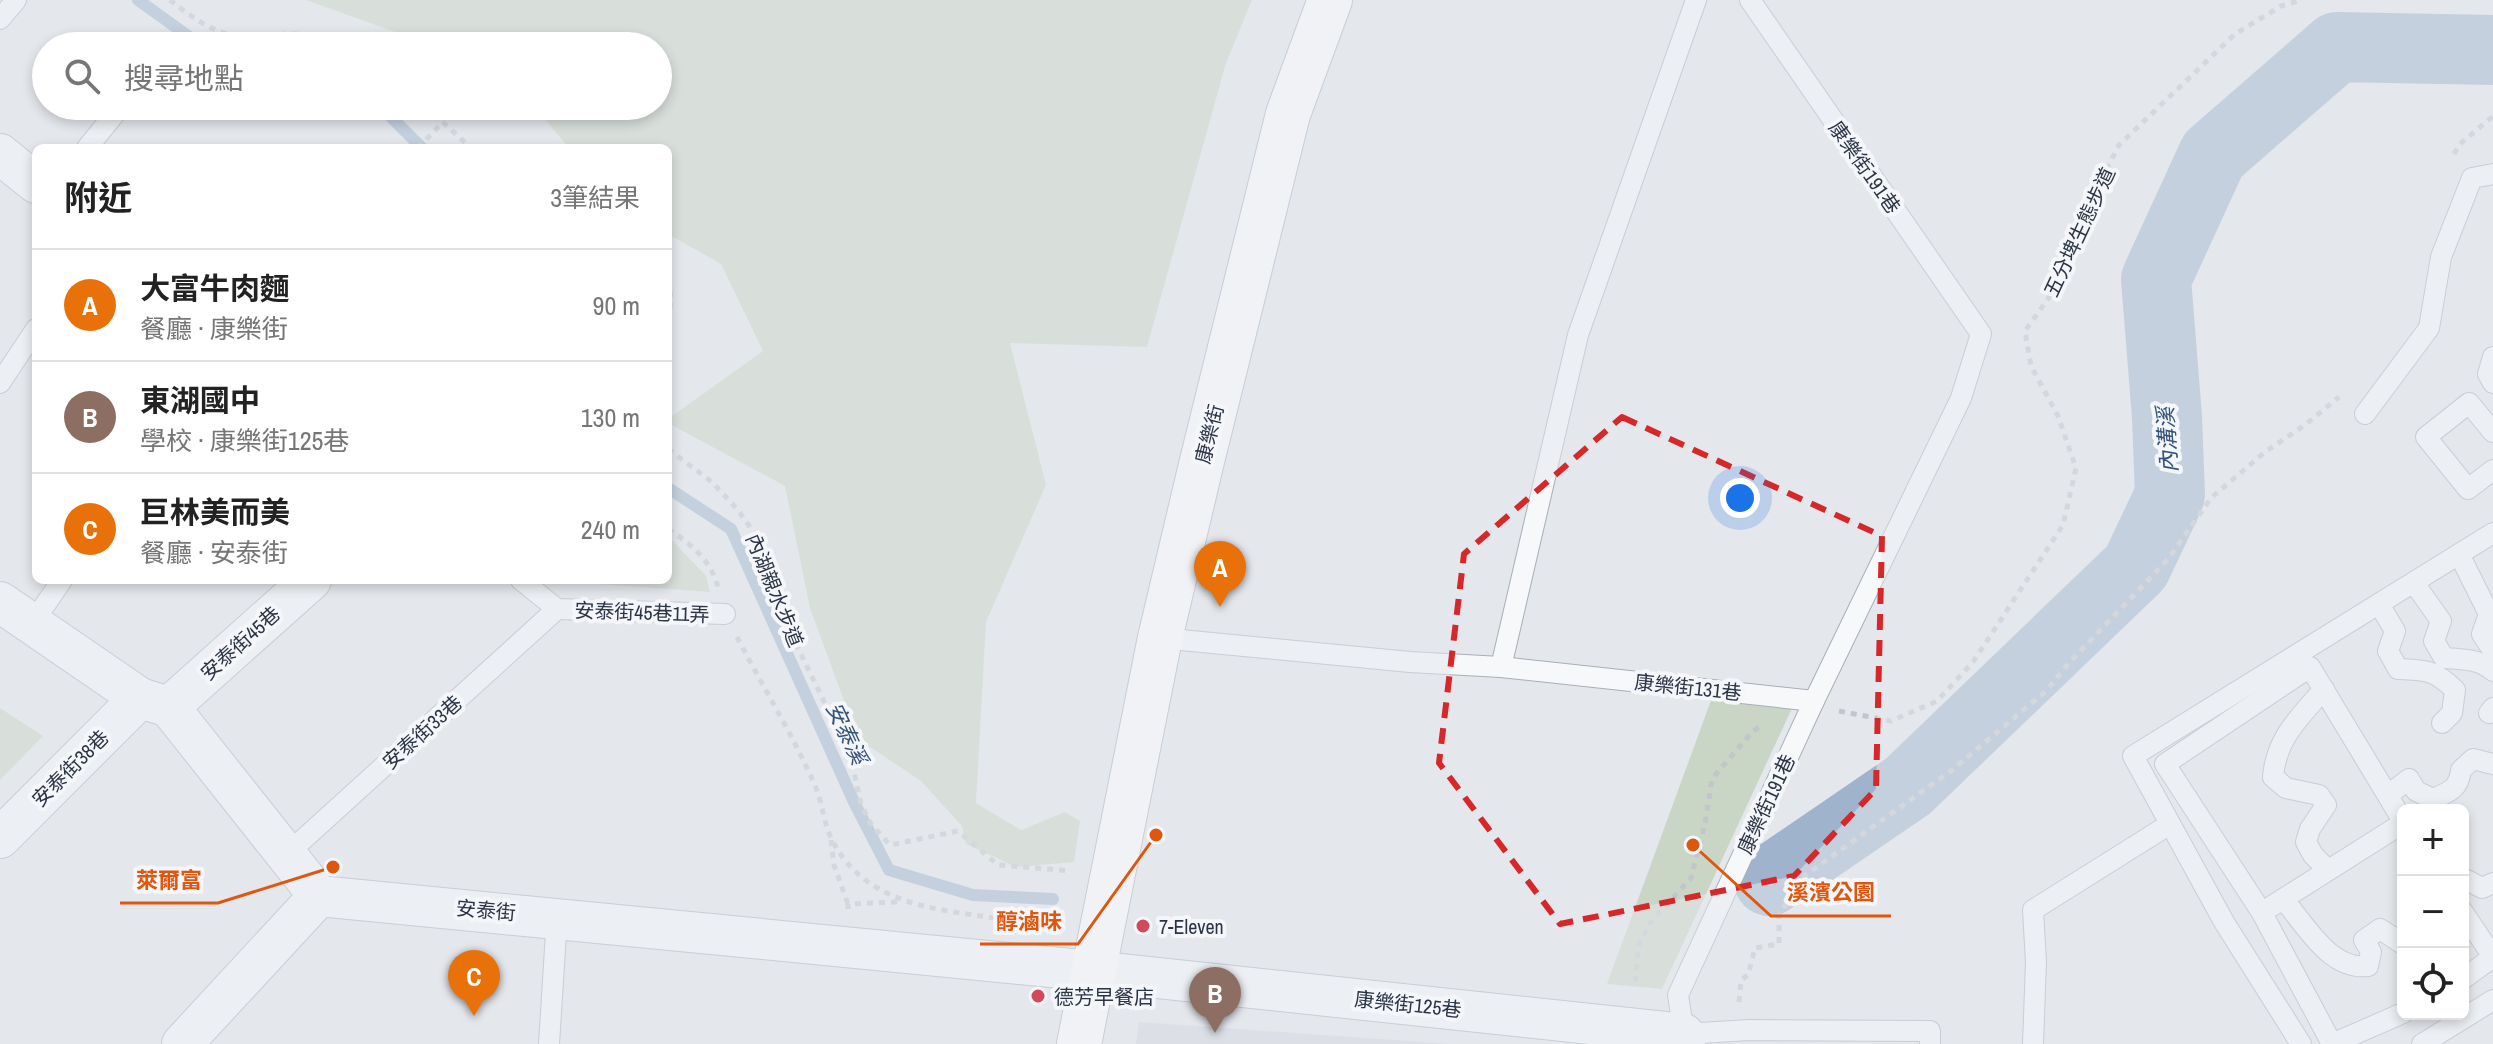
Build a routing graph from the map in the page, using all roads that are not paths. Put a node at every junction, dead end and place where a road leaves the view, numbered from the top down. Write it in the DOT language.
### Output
graph roads {
  1 [pos="16,0"];
  2 [pos="1330,0"];
  3 [pos="1696,0"];
  4 [pos="1750,0"];
  5 [pos="0,19"];
  6 [pos="110,120"];
  7 [pos="90,144"];
  8 [pos="0,154"];
  9 [pos="2493,174"];
  10 [pos="32,180"];
  11 [pos="32,335"];
  12 [pos="2493,357"];
  13 [pos="0,383"];
  14 [pos="2493,383"];
  15 [pos="2365,414"];
  16 [pos="2493,432"];
  17 [pos="2493,471"];
  18 [pos="2493,533"];
  19 [pos="2459,554"];
  20 [pos="2414,583"];
  21 [pos="59,584"];
  22 [pos="306,584"];
  23 [pos="526,584"];
  24 [pos="0,602"];
  25 [pos="2379,604"];
  26 [pos="557,609"];
  27 [pos="725,614"];
  28 [pos="32,624"];
  29 [pos="1160,638"];
  30 [pos="2493,651"];
  31 [pos="2305,660"];
  32 [pos="1501,667"];
  33 [pos="2493,671"];
  34 [pos="2324,689"];
  35 [pos="1814,701"];
  36 [pos="155,702"];
  37 [pos="2442,723"];
  38 [pos="2493,764"];
  39 [pos="2388,795"];
  40 [pos="2397,811"];
  41 [pos="2170,824"];
  42 [pos="2397,826"];
  43 [pos="0,838"];
  44 [pos="286,855"];
  45 [pos="2328,870"];
  46 [pos="2469,881"];
  47 [pos="2493,883"];
  48 [pos="319,896"];
  49 [pos="2283,899"];
  50 [pos="2262,913"];
  51 [pos="557,917"];
  52 [pos="2469,921"];
  53 [pos="2397,940"];
  54 [pos="1096,952"];
  55 [pos="2493,957"];
  56 [pos="2469,975"];
  57 [pos="2493,1000"];
  58 [pos="2397,1016"];
  59 [pos="1684,1039"];
  60 [pos="182,1044"];
  61 [pos="549,1044"];
  62 [pos="1079,1044"];
  63 [pos="1930,1044"];
  64 [pos="2033,1044"];
  65 [pos="2301,1044"];
  66 [pos="2422,1044"];
  1 -- 5 [label="lane"];
  2 -- 29 [label="street, 康樂街"];
  3 -- 32 [label="lane"];
  4 -- 35 [label="lane, 康樂街191巷"];
  6 -- 7 [label="lane"];
  8 -- 10 [label="street"];
  9 -- 15 [label="lane"];
  11 -- 13 [label="lane"];
  12 -- 14 [label="lane"];
  16 -- 17 [label="lane"];
  18 -- 19 [label="lane"];
  19 -- 20 [label="lane"];
  19 -- 30 [label="lane"];
  20 -- 25 [label="lane"];
  20 -- 33 [label="lane"];
  21 -- 28 [label="lane"];
  22 -- 36 [label="street, 安泰街45巷"];
  23 -- 26 [label="lane, 安泰街45巷11弄"];
  24 -- 28 [label="street"];
  25 -- 31 [label="lane"];
  25 -- 37 [label="lane"];
  26 -- 27 [label="lane, 安泰街45巷11弄"];
  26 -- 44 [label="lane, 安泰街33巷"];
  28 -- 36 [label="street"];
  29 -- 32 [label="lane, 康樂街131巷"];
  29 -- 54 [label="street, 康樂街"];
  31 -- 34 [label="lane"];
  31 -- 41 [label="lane"];
  31 -- 50 [label="lane"];
  32 -- 35 [label="lane, 康樂街131巷"];
  34 -- 39 [label="lane"];
  34 -- 45 [label="lane"];
  35 -- 59 [label="lane, 康樂街191巷"];
  36 -- 43 [label="street, 安泰街38巷"];
  36 -- 44 [label="street"];
  38 -- 39 [label="lane"];
  39 -- 40 [label="lane"];
  41 -- 64 [label="lane"];
  41 -- 65 [label="lane"];
  42 -- 45 [label="lane"];
  44 -- 48 [label="street"];
  45 -- 49 [label="lane"];
  46 -- 47 [label="lane"];
  48 -- 51 [label="street, 安泰街"];
  48 -- 60 [label="street"];
  49 -- 50 [label="lane"];
  49 -- 53 [label="lane"];
  50 -- 58 [label="lane"];
  51 -- 54 [label="street, 安泰街"];
  51 -- 61 [label="lane"];
  52 -- 55 [label="lane"];
  54 -- 59 [label="street, 康樂街125巷"];
  54 -- 62 [label="street"];
  55 -- 56 [label="lane"];
  57 -- 66 [label="lane"];
  59 -- 63 [label="lane"];
}
